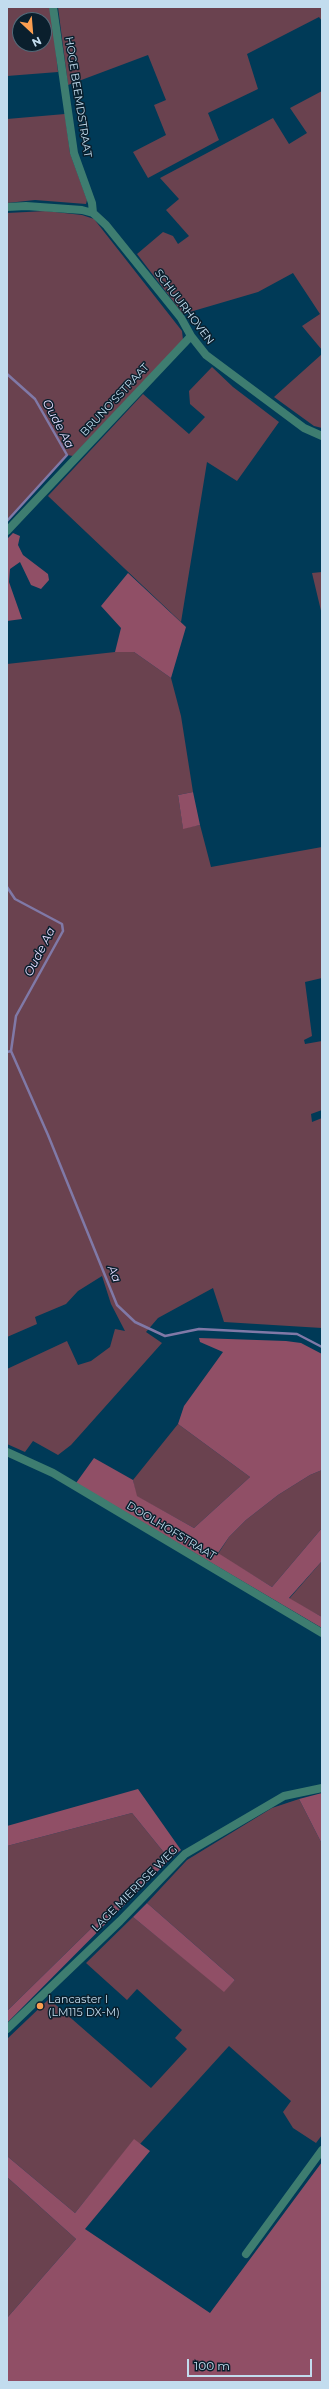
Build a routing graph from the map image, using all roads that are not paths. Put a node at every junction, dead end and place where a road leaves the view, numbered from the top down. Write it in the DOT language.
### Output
graph roads {
  1 [pos="53,7"];
  2 [pos="7,207"];
  3 [pos="93,213"];
  4 [pos="191,336"];
  5 [pos="322,436"];
  6 [pos="7,531"];
  7 [pos="7,1452"];
  8 [pos="322,1633"];
  9 [pos="322,1788"];
  10 [pos="7,2029"];
  11 [pos="322,2150"];
  12 [pos="246,2254"];
  1 -- 3 [label="street, HOGE BEEMDSTRAAT"];
  2 -- 3 [label="street"];
  3 -- 4 [label="street, SCHUURHOVEN"];
  4 -- 5 [label="street, SCHUURHOVEN"];
  4 -- 6 [label="street, BRUNO'SSTRAAT"];
  7 -- 8 [label="street, DOOLHOFSTRAAT"];
  9 -- 10 [label="street, LAGE MIERDSE WEG"];
  11 -- 12 [label="street"];
}
